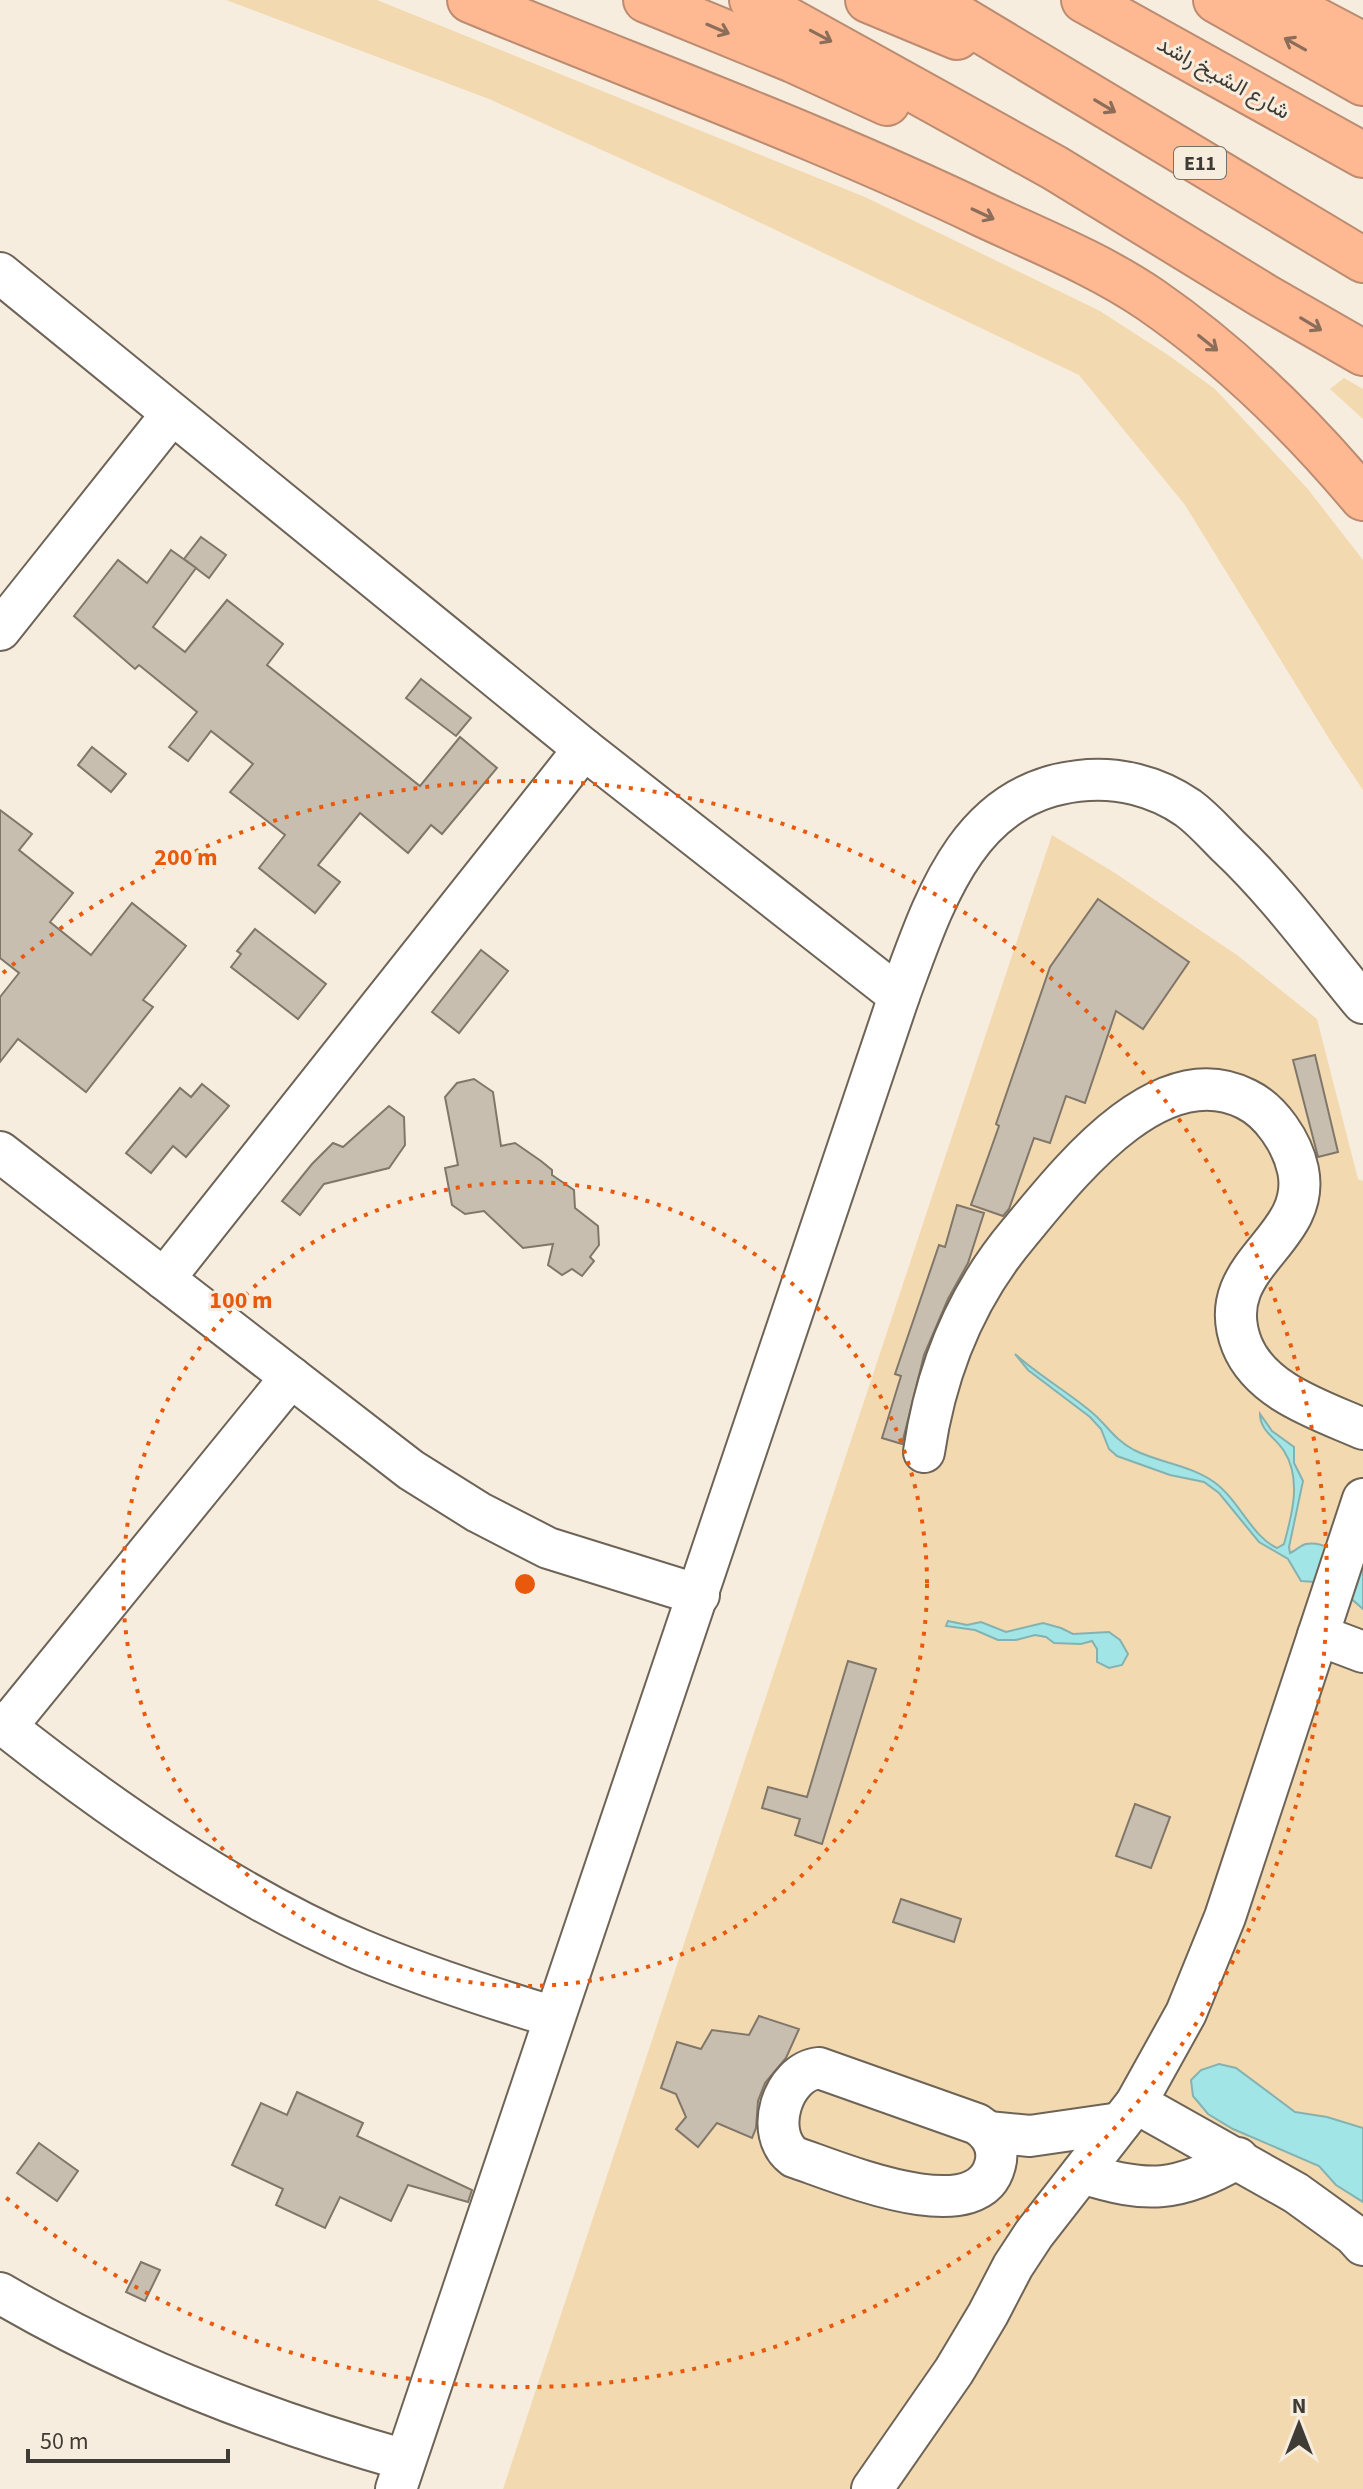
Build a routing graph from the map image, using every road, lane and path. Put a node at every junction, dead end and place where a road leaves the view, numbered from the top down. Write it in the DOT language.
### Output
graph roads {
  1 [pos="470,0"];
  2 [pos="546,0"];
  3 [pos="646,0"];
  4 [pos="752,0"];
  5 [pos="868,0"];
  6 [pos="930,0"];
  7 [pos="1084,0"];
  8 [pos="1216,0"];
  9 [pos="1278,0"];
  10 [pos="1363,45"];
  11 [pos="1039,66"];
  12 [pos="1363,83"];
  13 [pos="1363,155"];
  14 [pos="913,181"];
  15 [pos="1363,260"];
  16 [pos="0,273"];
  17 [pos="1264,296"];
  18 [pos="1363,353"];
  19 [pos="171,415"];
  20 [pos="1363,498"];
  21 [pos="0,630"];
  22 [pos="584,749"];
  23 [pos="899,996"];
  24 [pos="1363,1003"];
  25 [pos="0,1152"];
  26 [pos="164,1279"];
  27 [pos="291,1377"];
  28 [pos="1363,1429"];
  29 [pos="924,1452"];
  30 [pos="1357,1516"];
  31 [pos="699,1595"];
  32 [pos="1318,1635"];
  33 [pos="1363,1652"];
  34 [pos="3,1724"];
  35 [pos="554,2017"];
  36 [pos="1128,2113"];
  37 [pos="988,2132"];
  38 [pos="1238,2158"];
  39 [pos="1082,2173"];
  40 [pos="1363,2245"];
  41 [pos="0,2293"];
  42 [pos="401,2474"];
  43 [pos="872,2489"];
  1 -- 14 [label="highway"];
  2 -- 14 [label="highway"];
  3 -- 17 [label="highway, one-way"];
  4 -- 17 [label="highway, one-way"];
  5 -- 11 [label="highway"];
  6 -- 11 [label="highway, E11"];
  7 -- 13 [label="highway, شارع الشيخ راشد"];
  12 -- 8 [label="highway, one-way"];
  9 -- 10 [label="highway"];
  11 -- 15 [label="highway, E11, one-way"];
  14 -- 20 [label="highway, one-way"];
  16 -- 19 [label="street"];
  17 -- 18 [label="highway, one-way"];
  19 -- 21 [label="street"];
  19 -- 22 [label="street"];
  22 -- 23 [label="street"];
  22 -- 26 [label="street"];
  23 -- 24 [label="street"];
  23 -- 31 [label="street"];
  25 -- 26 [label="street"];
  26 -- 27 [label="street"];
  27 -- 31 [label="street"];
  27 -- 34 [label="street"];
  28 -- 29 [label="street"];
  30 -- 32 [label="street"];
  31 -- 35 [label="street"];
  32 -- 33 [label="street"];
  32 -- 36 [label="street"];
  34 -- 35 [label="street"];
  35 -- 42 [label="street"];
  36 -- 37 [label="street"];
  36 -- 38 [label="street"];
  36 -- 39 [label="street"];
  37 -- 37 [label="street"];
  38 -- 39 [label="street"];
  38 -- 40 [label="street"];
  39 -- 43 [label="street"];
  41 -- 42 [label="street"];
}
